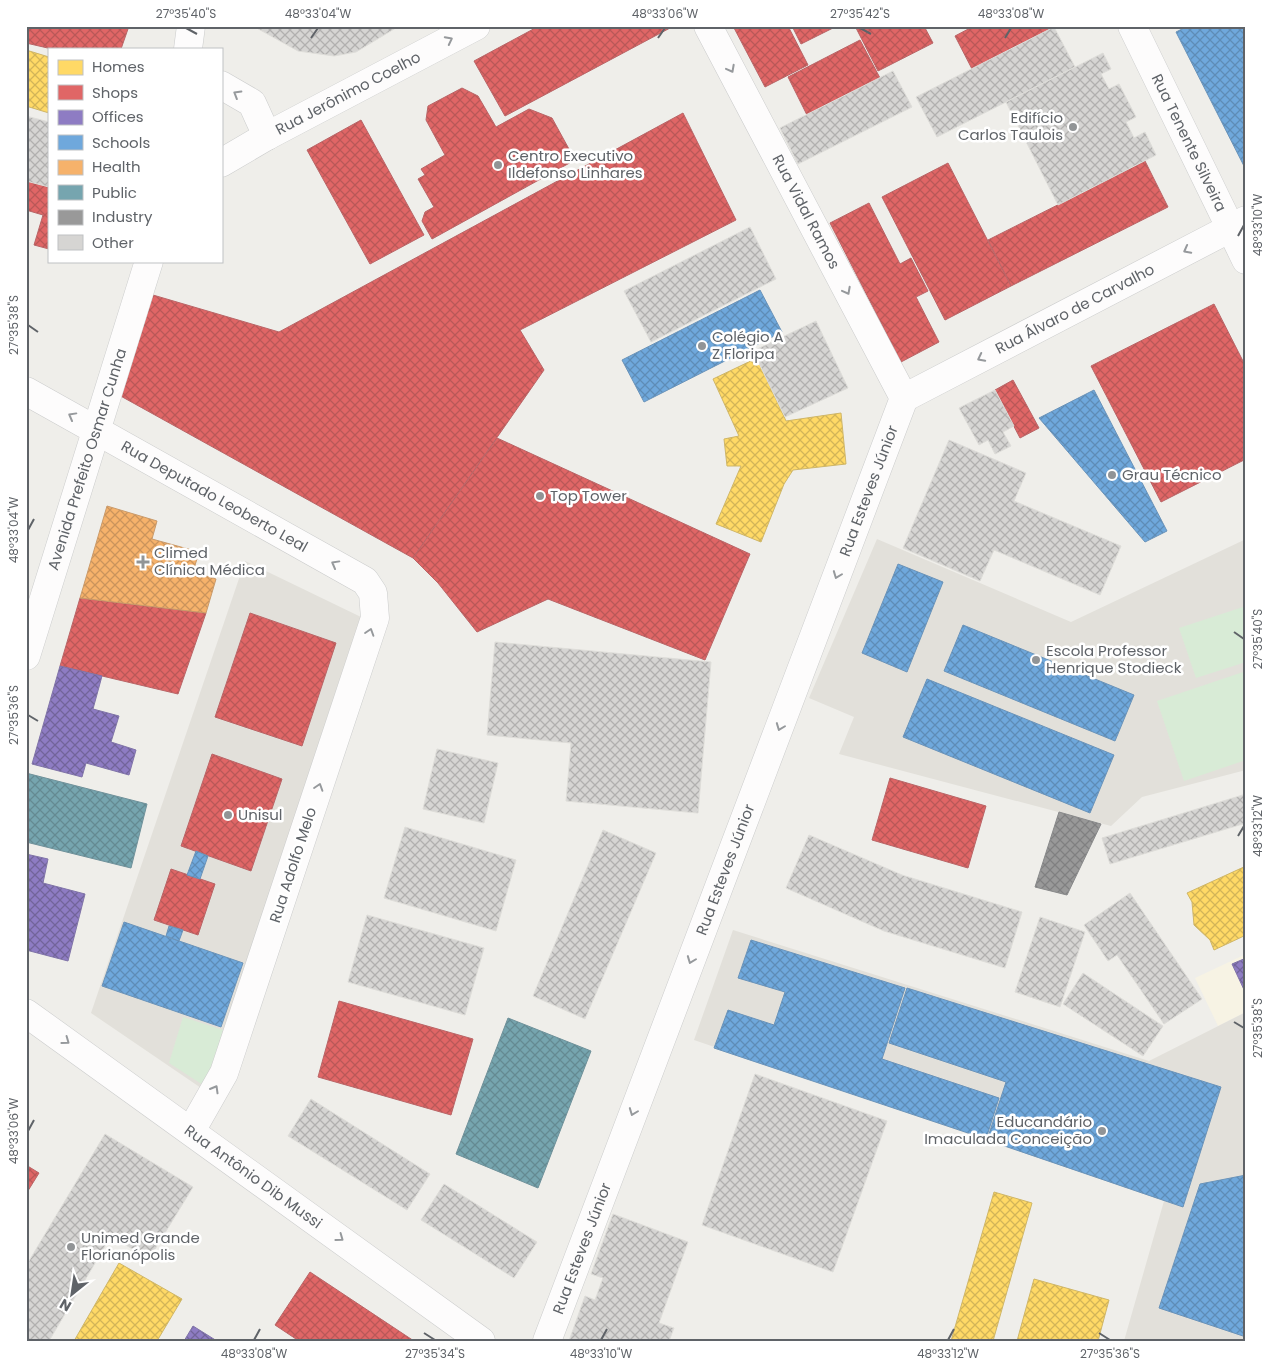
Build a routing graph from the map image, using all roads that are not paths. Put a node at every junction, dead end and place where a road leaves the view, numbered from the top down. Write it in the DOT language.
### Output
graph roads {
  1 [pos="191,26"];
  2 [pos="476,26"];
  3 [pos="708,26"];
  4 [pos="1132,26"];
  5 [pos="188,48"];
  6 [pos="222,86"];
  7 [pos="267,136"];
  8 [pos="222,162"];
  9 [pos="1238,224"];
  10 [pos="1246,260"];
  11 [pos="149,262"];
  12 [pos="26,391"];
  13 [pos="904,398"];
  14 [pos="96,430"];
  15 [pos="373,593"];
  16 [pos="26,656"];
  17 [pos="26,1012"];
  18 [pos="191,1131"];
  19 [pos="481,1341"];
  20 [pos="547,1341"];
  1 -- 5 [label="street"];
  7 -- 2 [label="street, Rua Jerônimo Coelho, one-way"];
  3 -- 13 [label="street, Rua Vidal Ramos, one-way"];
  4 -- 9 [label="street, Rua Tenente Silveira"];
  7 -- 6 [label="street, one-way"];
  7 -- 8 [label="street, Rua Jerônimo Coelho"];
  9 -- 10 [label="street, Rua Tenente Silveira"];
  9 -- 13 [label="street, Rua Álvaro de Carvalho, one-way"];
  11 -- 14 [label="street, Avenida Prefeito Osmar Cunha"];
  14 -- 12 [label="street, Rua Deputado Leoberto Leal, one-way"];
  13 -- 20 [label="street, Rua Esteves Júnior, one-way"];
  15 -- 14 [label="street, Rua Deputado Leoberto Leal, one-way"];
  14 -- 16 [label="street, Avenida Prefeito Osmar Cunha"];
  18 -- 15 [label="street, Rua Adolfo Melo, one-way"];
  17 -- 18 [label="street, Rua Antônio Dib Mussi, one-way"];
  18 -- 19 [label="street, Rua Antônio Dib Mussi, one-way"];
}
